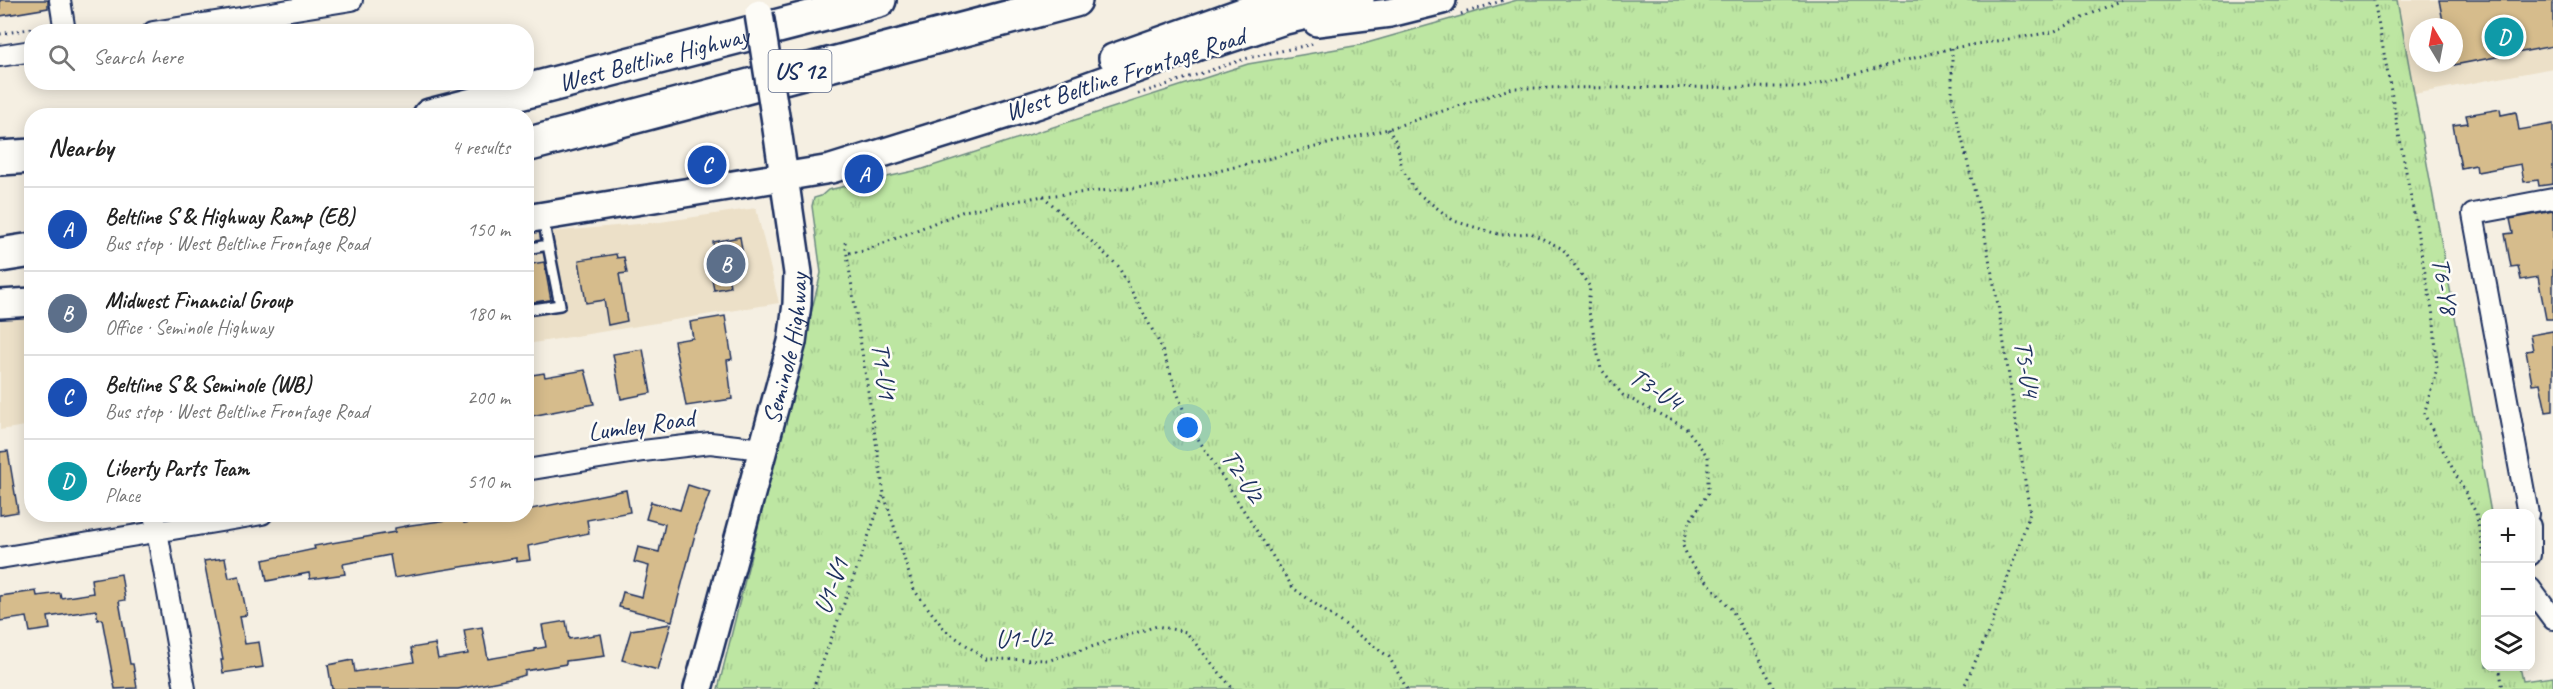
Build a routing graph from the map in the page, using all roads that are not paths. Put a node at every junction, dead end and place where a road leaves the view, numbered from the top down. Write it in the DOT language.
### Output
graph roads {
  1 [pos="60,0"];
  2 [pos="352,0"];
  3 [pos="756,0"];
  4 [pos="879,0"];
  5 [pos="1075,0"];
  6 [pos="1276,0"];
  7 [pos="1358,0"];
  8 [pos="1447,8"];
  9 [pos="64,24"];
  10 [pos="203,24"];
  11 [pos="1218,39"];
  12 [pos="24,52"];
  13 [pos="0,56"];
  14 [pos="534,89"];
  15 [pos="531,90"];
  16 [pos="461,108"];
  17 [pos="951,130"];
  18 [pos="534,143"];
  19 [pos="24,156"];
  20 [pos="0,158"];
  21 [pos="784,177"];
  22 [pos="24,178"];
  23 [pos="0,179"];
  24 [pos="2553,199"];
  25 [pos="535,217"];
  26 [pos="24,230"];
  27 [pos="0,232"];
  28 [pos="548,245"];
  29 [pos="534,248"];
  30 [pos="24,251"];
  31 [pos="0,255"];
  32 [pos="24,302"];
  33 [pos="0,304"];
  34 [pos="534,309"];
  35 [pos="763,449"];
  36 [pos="534,469"];
  37 [pos="2527,509"];
  38 [pos="155,523"];
  39 [pos="0,558"];
  40 [pos="2535,595"];
  41 [pos="2553,619"];
  42 [pos="185,689"];
  43 [pos="698,689"];
  1 -- 9 [label="street"];
  2 -- 10 [label="street"];
  3 -- 21 [label="street, Seminole Highway, bridge"];
  4 -- 14 [label="highway, West Beltline Highway / US 12"];
  5 -- 18 [label="highway, West Beltline Highway / US 12"];
  6 -- 17 [label="street, West Beltline Frontage Road"];
  7 -- 11 [label="highway"];
  8 -- 11 [label="street, West Beltline Frontage Road"];
  11 -- 17 [label="street, West Beltline Frontage Road"];
  12 -- 13 [label="street"];
  15 -- 16 [label="highway, West Beltline Highway / US 12"];
  17 -- 21 [label="street, West Beltline Frontage Road"];
  19 -- 20 [label="highway"];
  21 -- 25 [label="street, West Beltline Frontage Road"];
  21 -- 35 [label="street, Seminole Highway"];
  22 -- 23 [label="highway"];
  24 -- 37 [label="street"];
  25 -- 28 [label="lane"];
  26 -- 27 [label="highway"];
  28 -- 29 [label="lane"];
  28 -- 34 [label="lane"];
  30 -- 31 [label="highway"];
  32 -- 33 [label="street"];
  35 -- 36 [label="street, Lumley Road"];
  35 -- 43 [label="street, Seminole Highway"];
  38 -- 39 [label="street"];
  38 -- 42 [label="street"];
  40 -- 41 [label="street"];
}
